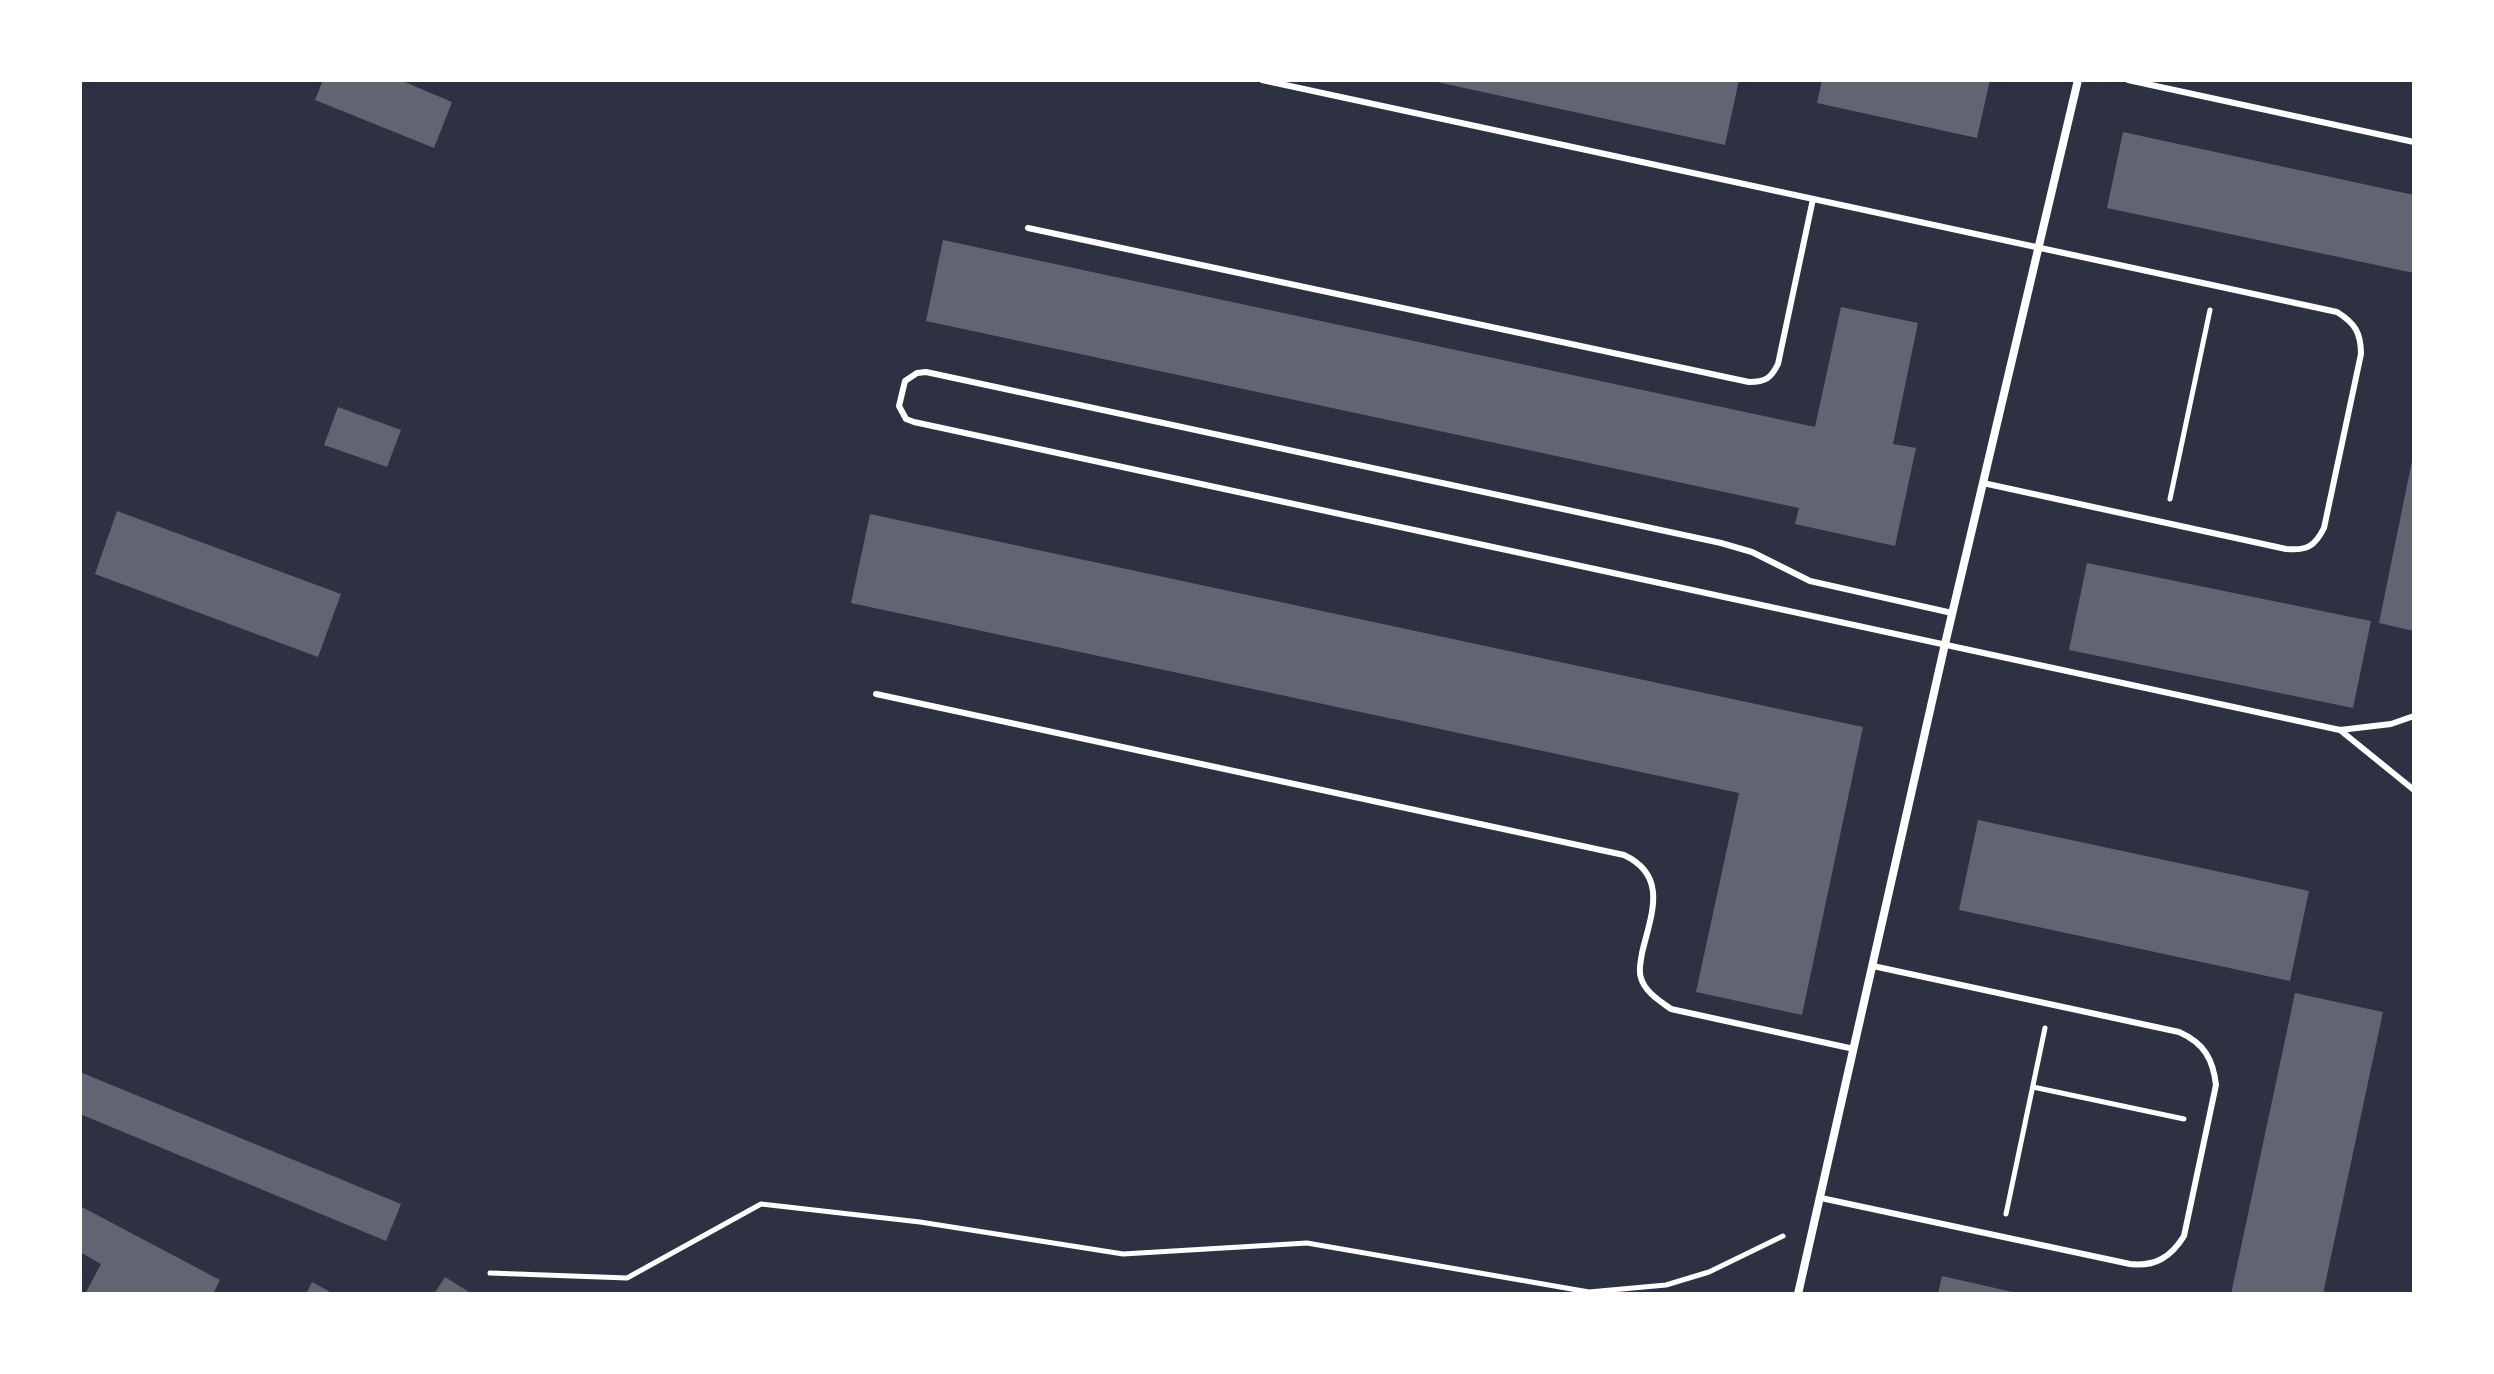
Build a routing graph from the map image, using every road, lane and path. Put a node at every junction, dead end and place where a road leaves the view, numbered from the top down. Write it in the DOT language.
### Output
graph roads {
  1 [pos="1262,80"];
  2 [pos="2078,80"];
  3 [pos="2128,80"];
  4 [pos="2414,142"];
  5 [pos="1813,199"];
  6 [pos="1028,228"];
  7 [pos="2039,247"];
  8 [pos="2216,285"];
  9 [pos="1983,483"];
  10 [pos="2165,523"];
  11 [pos="1952,613"];
  12 [pos="1945,644"];
  13 [pos="876,694"];
  14 [pos="2414,716"];
  15 [pos="2340,730"];
  16 [pos="2414,790"];
  17 [pos="1873,966"];
  18 [pos="2051,1004"];
  19 [pos="1854,1049"];
  20 [pos="2033,1087"];
  21 [pos="2208,1124"];
  22 [pos="1821,1198"];
  23 [pos="1816,1219"];
  24 [pos="2001,1236"];
  25 [pos="490,1273"];
  26 [pos="1798,1294"];
  1 -- 5 [label="lane"];
  2 -- 7 [label="street"];
  3 -- 4 [label="lane"];
  5 -- 6 [label="lane"];
  5 -- 7 [label="lane"];
  7 -- 8 [label="lane"];
  7 -- 9 [label="street"];
  8 -- 10 [label="path"];
  8 -- 10 [label="lane"];
  9 -- 10 [label="lane"];
  9 -- 11 [label="street"];
  11 -- 12 [label="street"];
  11 -- 12 [label="lane"];
  12 -- 15 [label="lane"];
  12 -- 17 [label="street"];
  13 -- 19 [label="lane"];
  14 -- 15 [label="lane"];
  15 -- 16 [label="lane"];
  17 -- 18 [label="lane"];
  17 -- 19 [label="street"];
  18 -- 20 [label="path"];
  18 -- 21 [label="lane"];
  19 -- 22 [label="street"];
  20 -- 21 [label="path"];
  20 -- 24 [label="path"];
  21 -- 24 [label="lane"];
  22 -- 23 [label="street"];
  22 -- 24 [label="lane"];
  23 -- 25 [label="path"];
  23 -- 26 [label="street"];
}
